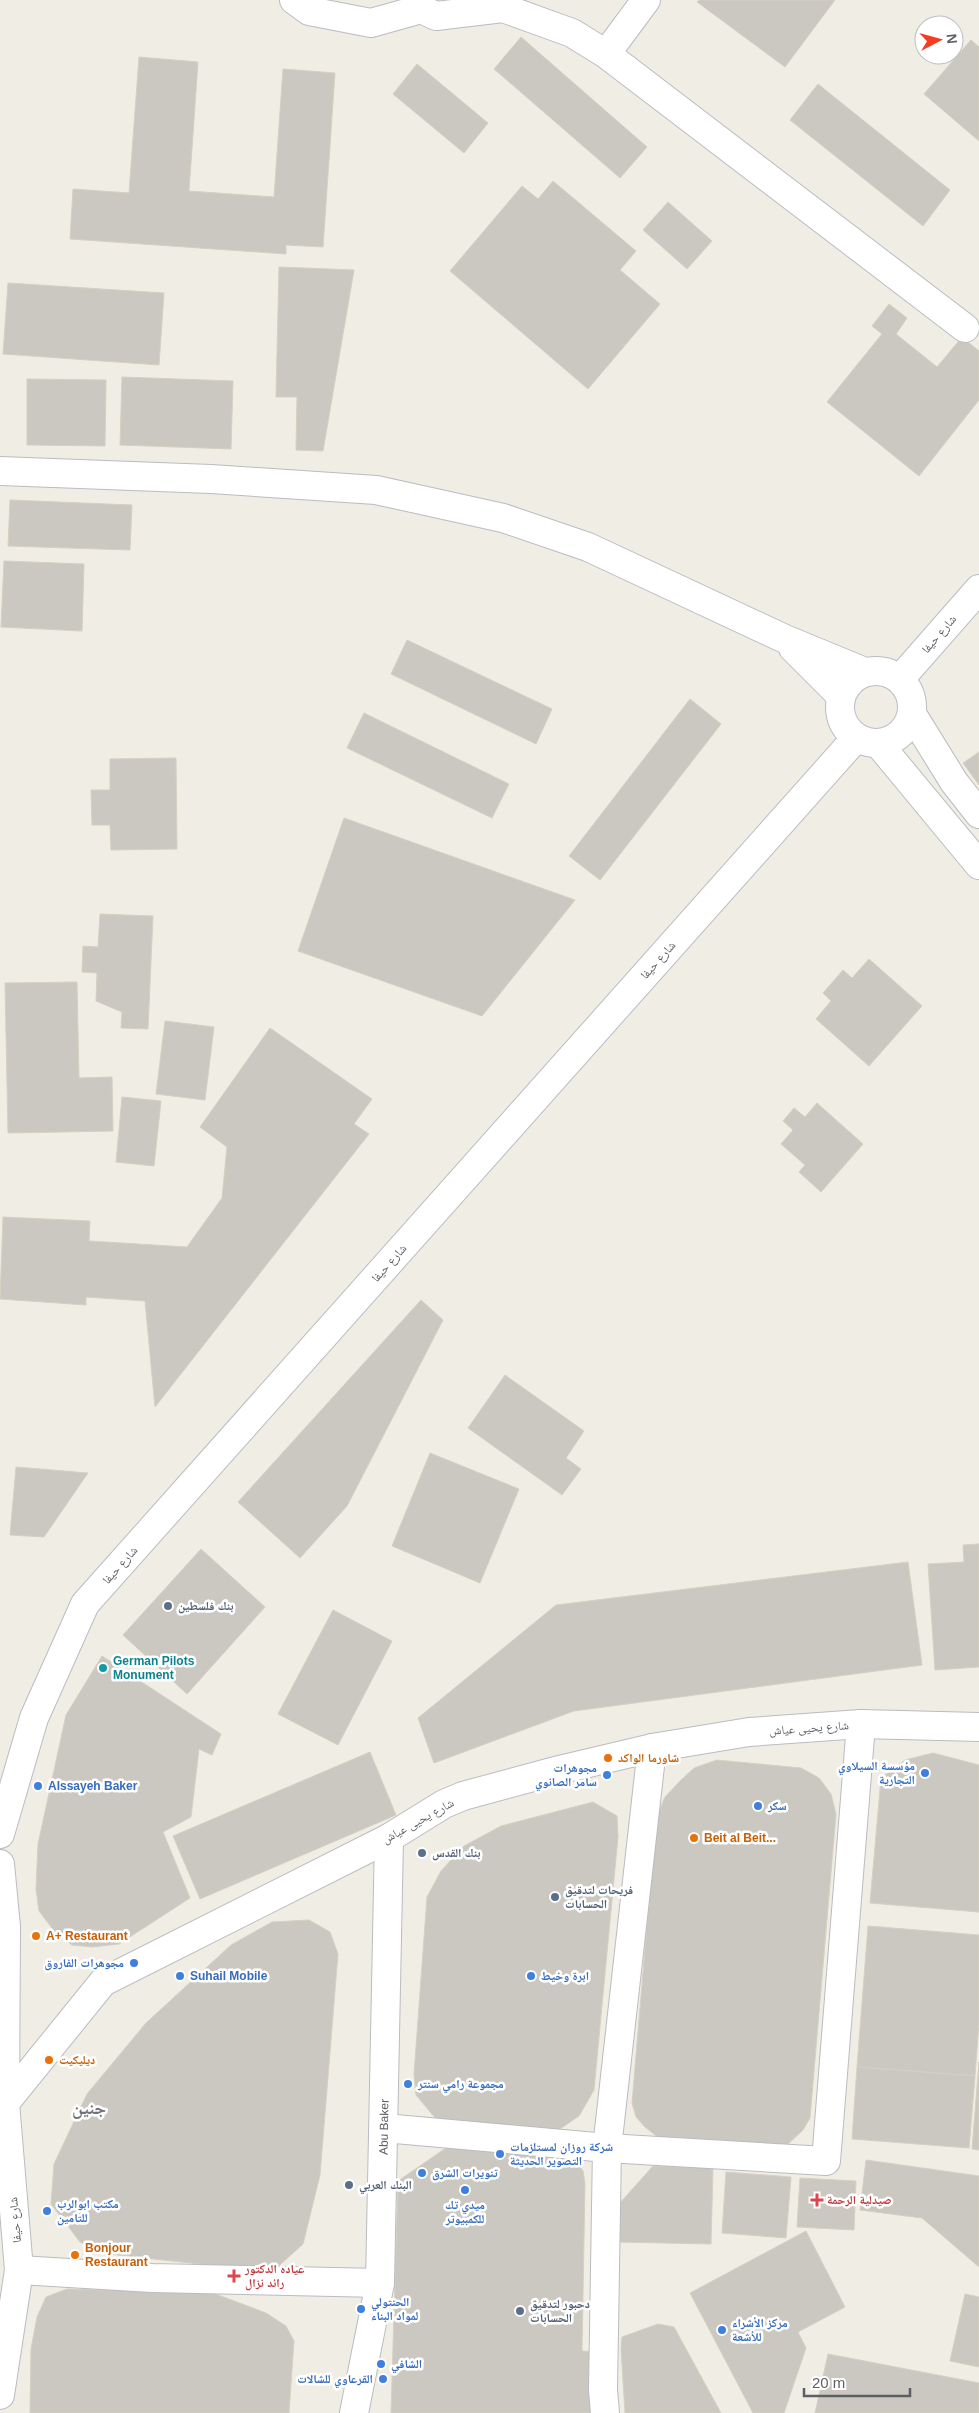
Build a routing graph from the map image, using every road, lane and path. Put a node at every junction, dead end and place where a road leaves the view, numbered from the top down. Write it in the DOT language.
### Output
graph roads {
  1 [pos="294,0"];
  2 [pos="646,0"];
  3 [pos="606,54"];
  4 [pos="965,328"];
  5 [pos="0,471"];
  6 [pos="979,589"];
  7 [pos="785,640"];
  8 [pos="865,672"];
  9 [pos="900,679"];
  10 [pos="841,696"];
  11 [pos="912,714"];
  12 [pos="867,740"];
  13 [pos="979,814"];
  14 [pos="979,865"];
  15 [pos="861,1724"];
  16 [pos="979,1727"];
  17 [pos="652,1748"];
  18 [pos="0,1834"];
  19 [pos="389,1838"];
  20 [pos="0,1864"];
  21 [pos="2,2104"];
  22 [pos="384,2128"];
  23 [pos="607,2148"];
  24 [pos="19,2270"];
  25 [pos="380,2283"];
  26 [pos="0,2395"];
  27 [pos="354,2413"];
  28 [pos="606,2413"];
  1 -- 3 [label="street"];
  2 -- 3 [label="street"];
  3 -- 4 [label="street"];
  5 -- 7 [label="street"];
  6 -- 9 [label="street, شارع حيفا"];
  7 -- 8 [label="street"];
  7 -- 10 [label="street"];
  8 -- 9 [label="street"];
  8 -- 10 [label="street"];
  9 -- 11 [label="street"];
  10 -- 12 [label="street"];
  11 -- 12 [label="street"];
  11 -- 13 [label="street"];
  12 -- 14 [label="street"];
  12 -- 18 [label="street, شارع حيفا"];
  15 -- 16 [label="street, شارع يحيى عياش"];
  15 -- 17 [label="street, شارع يحيى عياش"];
  15 -- 23 [label="street"];
  17 -- 19 [label="street, شارع يحيى عياش"];
  17 -- 23 [label="street"];
  19 -- 21 [label="street, شارع يحيى عياش"];
  19 -- 22 [label="street, Abu Baker"];
  20 -- 21 [label="street, شارع حيفا"];
  21 -- 24 [label="street, شارع حيفا"];
  22 -- 23 [label="street"];
  22 -- 25 [label="street, Abu Baker"];
  23 -- 28 [label="street"];
  24 -- 25 [label="street"];
  24 -- 26 [label="street, شارع حيفا"];
  25 -- 27 [label="street, Abu Baker"];
}
